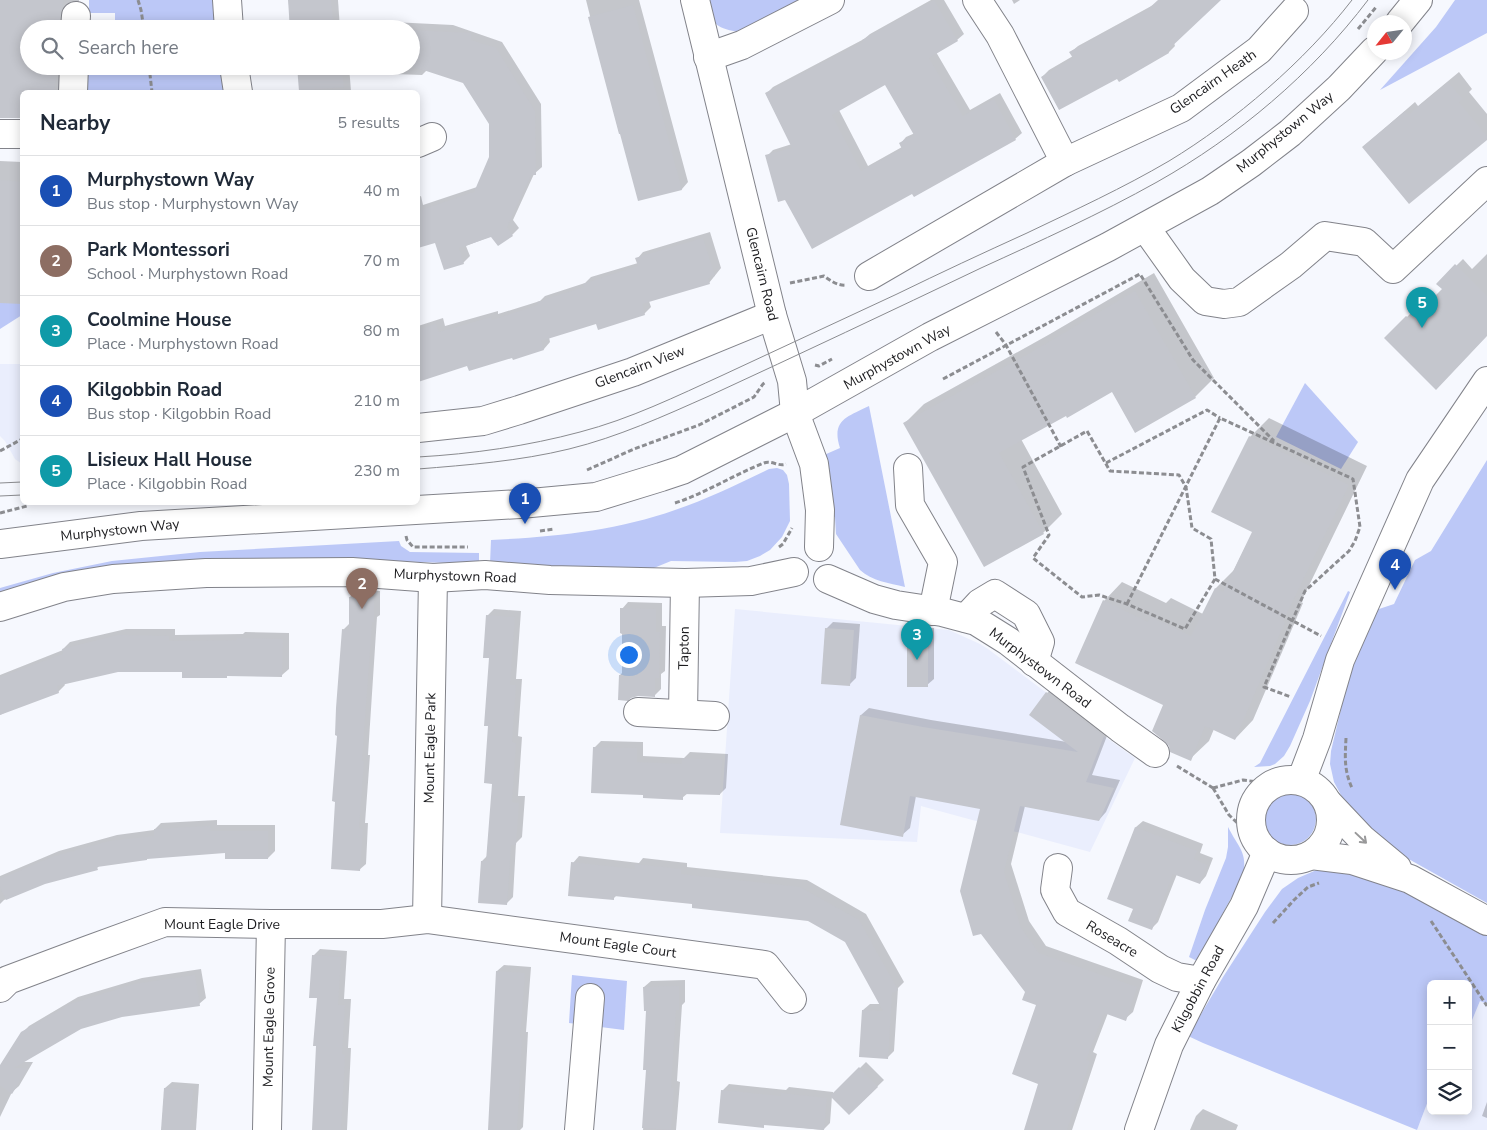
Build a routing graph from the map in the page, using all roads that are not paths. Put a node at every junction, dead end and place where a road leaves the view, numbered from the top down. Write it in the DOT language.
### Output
graph roads {
  1 [pos="227,0"];
  2 [pos="695,0"];
  3 [pos="830,0"];
  4 [pos="977,0"];
  5 [pos="1418,0"];
  6 [pos="1294,11"];
  7 [pos="1406,15"];
  8 [pos="228,20"];
  9 [pos="708,57"];
  10 [pos="1367,58"];
  11 [pos="74,75"];
  12 [pos="235,75"];
  13 [pos="73,90"];
  14 [pos="238,90"];
  15 [pos="0,134"];
  16 [pos="20,134"];
  17 [pos="1065,162"];
  18 [pos="1487,181"];
  19 [pos="1145,227"];
  20 [pos="868,276"];
  21 [pos="772,315"];
  22 [pos="1487,381"];
  23 [pos="796,413"];
  24 [pos="420,428"];
  25 [pos="908,468"];
  26 [pos="0,544"];
  27 [pos="819,547"];
  28 [pos="794,572"];
  29 [pos="433,578"];
  30 [pos="828,579"];
  31 [pos="686,583"];
  32 [pos="0,607"];
  33 [pos="933,611"];
  34 [pos="638,712"];
  35 [pos="683,714"];
  36 [pos="715,716"];
  37 [pos="1166,760"];
  38 [pos="1301,781"];
  39 [pos="1328,803"];
  40 [pos="1262,847"];
  41 [pos="1311,855"];
  42 [pos="1058,868"];
  43 [pos="1410,879"];
  44 [pos="427,919"];
  45 [pos="1487,921"];
  46 [pos="271,924"];
  47 [pos="1201,981"];
  48 [pos="0,988"];
  49 [pos="590,998"];
  50 [pos="792,999"];
  51 [pos="267,1130"];
  52 [pos="579,1130"];
  53 [pos="1139,1130"];
  1 -- 8 [label="street"];
  2 -- 9 [label="street, Glencairn Road"];
  3 -- 9 [label="street"];
  4 -- 17 [label="street"];
  5 -- 7 [label="street"];
  6 -- 17 [label="street, Glencairn Heath"];
  9 -- 21 [label="street, Glencairn Road"];
  10 -- 19 [label="street, Murphystown Way"];
  11 -- 13 [label="street"];
  12 -- 14 [label="street"];
  15 -- 16 [label="street"];
  17 -- 20 [label="street, Glencairn Heath"];
  18 -- 19 [label="street"];
  19 -- 23 [label="street, Murphystown Way"];
  21 -- 23 [label="street, Glencairn Road"];
  21 -- 24 [label="street, Glencairn View"];
  22 -- 38 [label="street"];
  23 -- 26 [label="street, Murphystown Way"];
  23 -- 27 [label="street, Glencairn Road"];
  25 -- 33 [label="street"];
  27 -- 28 [label="street"];
  27 -- 30 [label="street"];
  28 -- 30 [label="street"];
  28 -- 31 [label="street, Murphystown Road"];
  29 -- 31 [label="street, Murphystown Road"];
  29 -- 32 [label="street, Murphystown Road"];
  29 -- 44 [label="street, Mount Eagle Park"];
  30 -- 33 [label="street, Murphystown Road"];
  31 -- 35 [label="street, Tapton"];
  33 -- 37 [label="street, Murphystown Road"];
  34 -- 35 [label="street"];
  35 -- 36 [label="street"];
  38 -- 39 [label="street"];
  38 -- 40 [label="street"];
  39 -- 41 [label="street"];
  39 -- 43 [label="street, one-way"];
  40 -- 41 [label="street"];
  40 -- 47 [label="street, Kilgobbin Road"];
  41 -- 43 [label="street"];
  42 -- 47 [label="street, Roseacre"];
  43 -- 45 [label="street"];
  44 -- 46 [label="street, Mount Eagle Drive"];
  44 -- 50 [label="street, Mount Eagle Court"];
  46 -- 48 [label="street, Mount Eagle Drive"];
  46 -- 51 [label="street, Mount Eagle Grove"];
  47 -- 53 [label="street, Kilgobbin Road"];
  49 -- 52 [label="street"];
}
